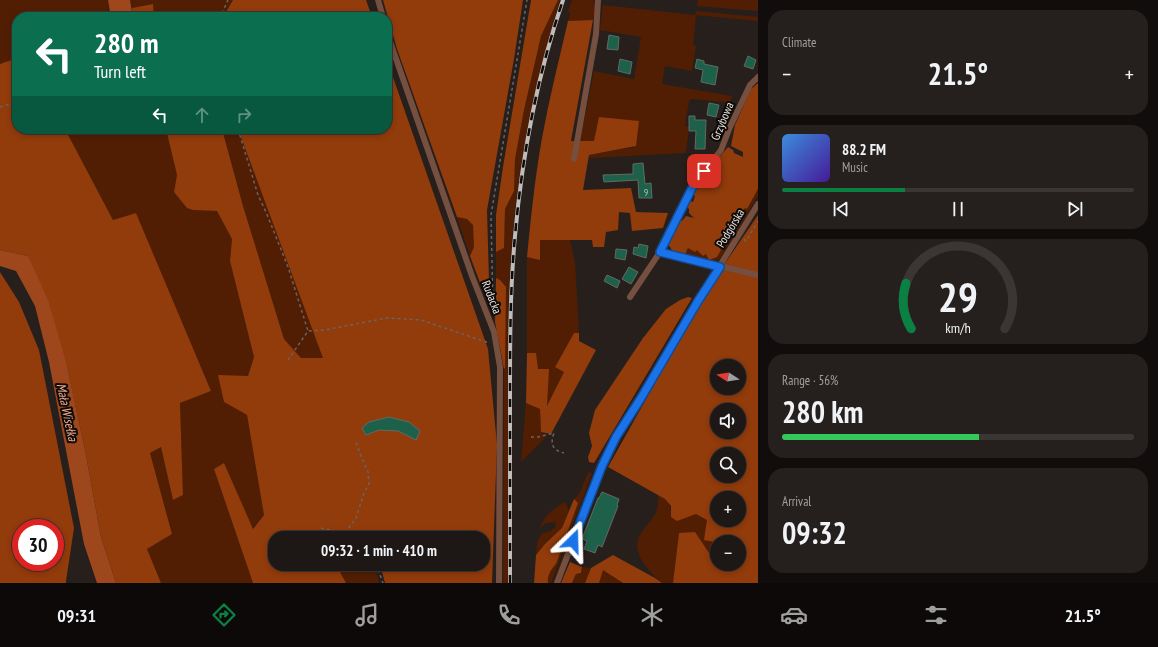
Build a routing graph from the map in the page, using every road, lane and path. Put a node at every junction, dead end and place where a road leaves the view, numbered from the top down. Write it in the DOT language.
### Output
graph roads {
  1 [pos="228,0"];
  2 [pos="378,0"];
  3 [pos="527,0"];
  4 [pos="598,0"];
  5 [pos="222,12"];
  6 [pos="382,12"];
  7 [pos="392,47"];
  8 [pos="758,77"];
  9 [pos="12,103"];
  10 [pos="0,106"];
  11 [pos="240,134"];
  12 [pos="574,159"];
  13 [pos="758,204"];
  14 [pos="660,252"];
  15 [pos="720,267"];
  16 [pos="758,275"];
  17 [pos="630,297"];
  18 [pos="494,317"];
  19 [pos="308,332"];
  20 [pos="491,344"];
  21 [pos="288,360"];
  22 [pos="531,437"];
  23 [pos="356,442"];
  24 [pos="564,453"];
  25 [pos="321,528"];
  26 [pos="335,531"];
  27 [pos="346,531"];
  28 [pos="379,571"];
  29 [pos="383,583"];
  30 [pos="499,583"];
  31 [pos="557,583"];
  1 -- 5 [label="path"];
  2 -- 6 [label="street"];
  3 -- 18 [label="path"];
  4 -- 12 [label="street"];
  7 -- 30 [label="street, Rudacka"];
  8 -- 14 [label="street, Grzybowa"];
  9 -- 10 [label="path"];
  11 -- 19 [label="path"];
  13 -- 15 [label="street, Podgórska"];
  14 -- 15 [label="street"];
  14 -- 17 [label="street, Grzybowa"];
  15 -- 16 [label="street"];
  15 -- 31 [label="street, Podgórska"];
  19 -- 20 [label="path"];
  19 -- 21 [label="path"];
  22 -- 24 [label="path"];
  23 -- 27 [label="path"];
  25 -- 26 [label="path"];
  28 -- 29 [label="path"];
}
